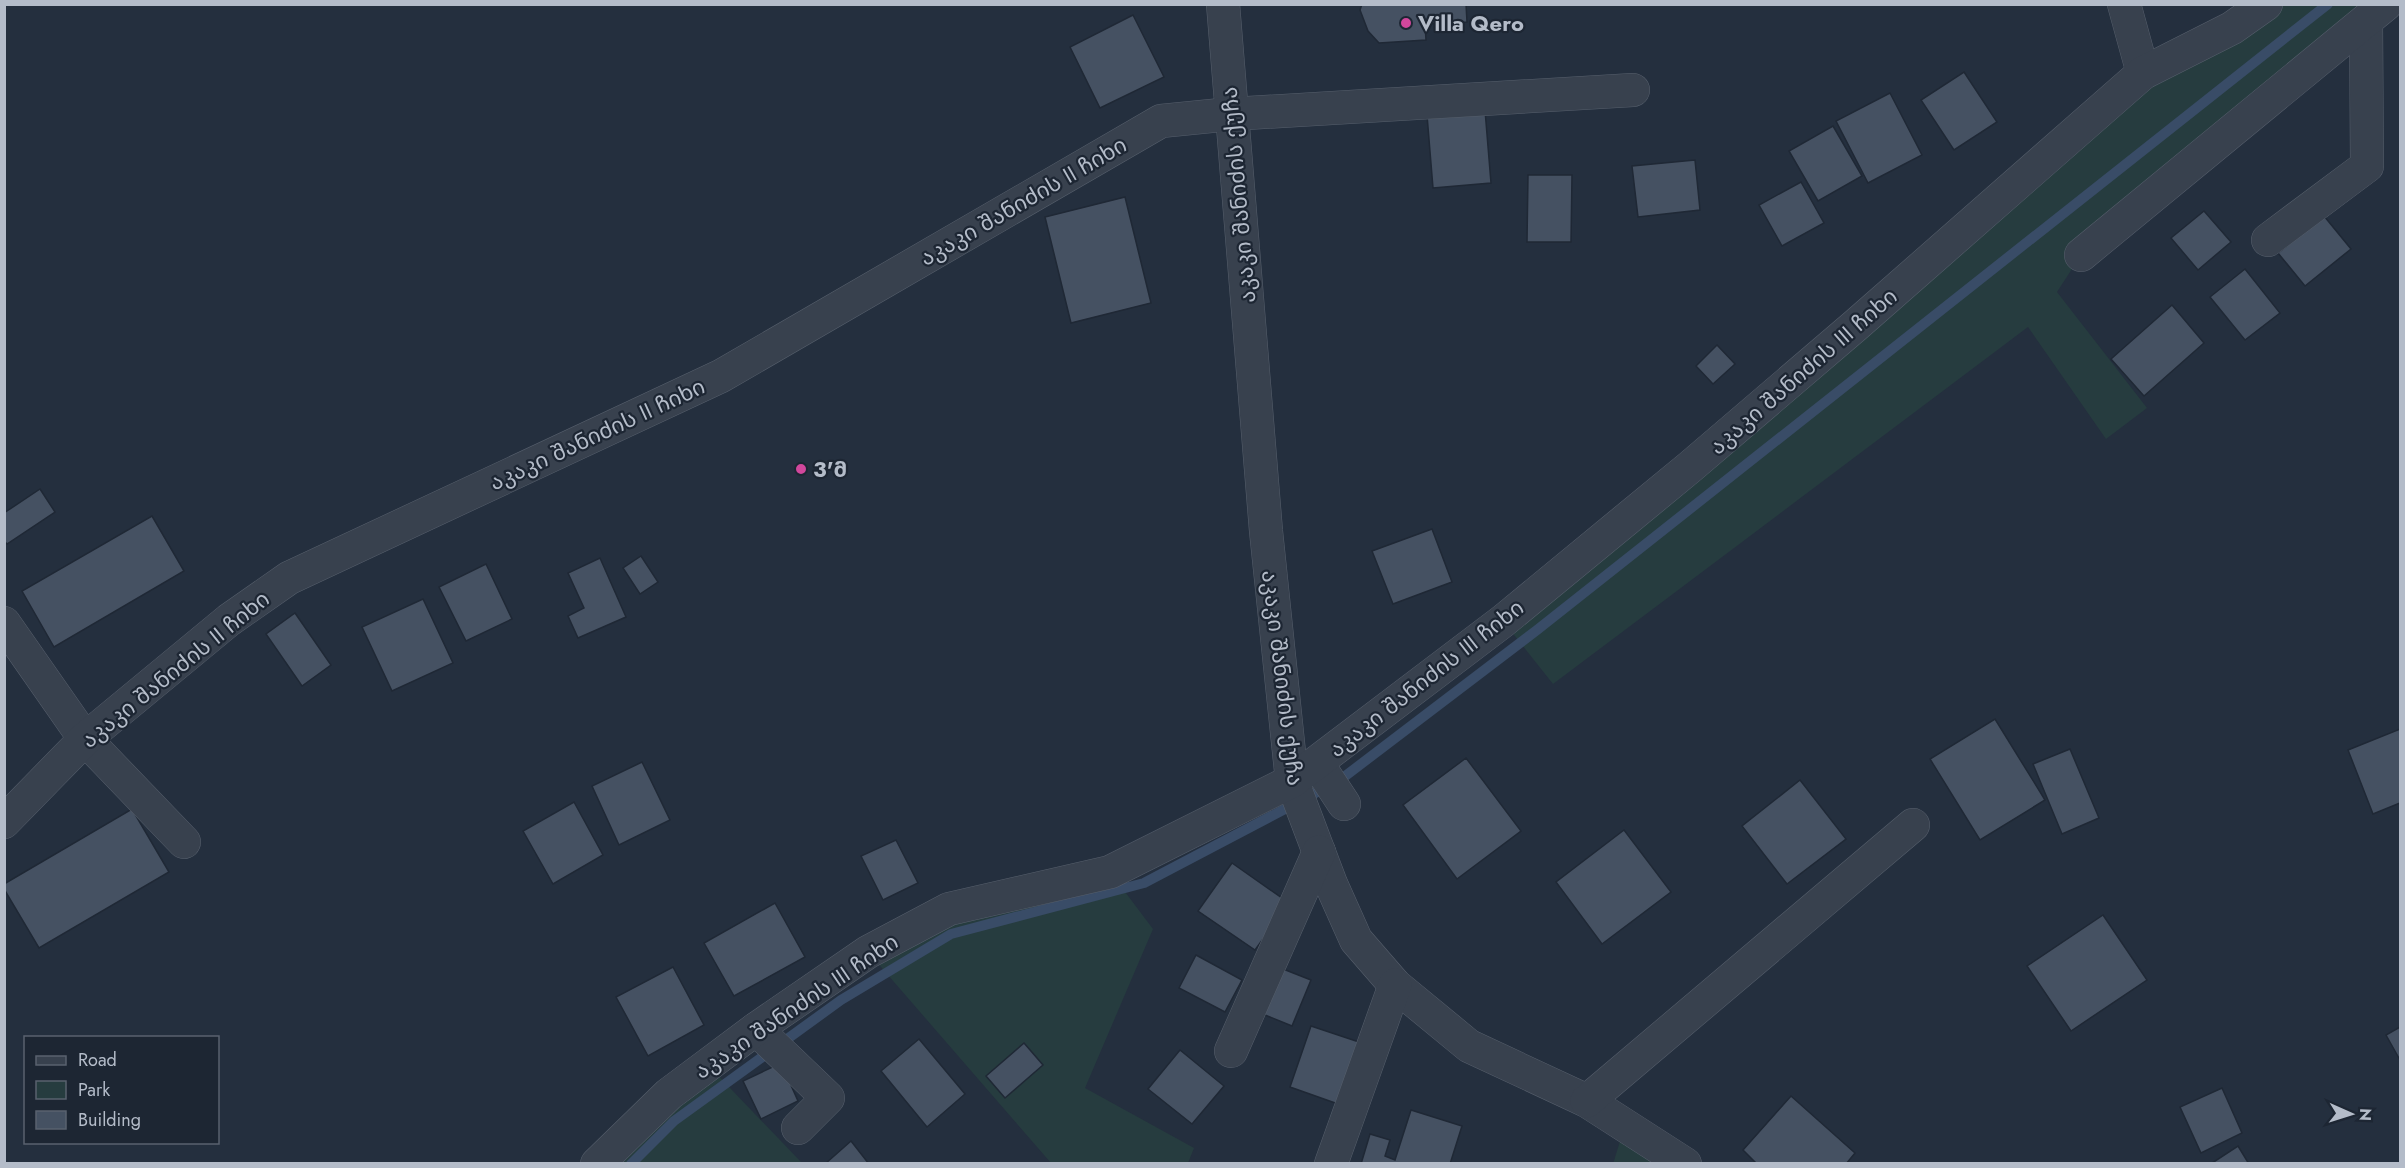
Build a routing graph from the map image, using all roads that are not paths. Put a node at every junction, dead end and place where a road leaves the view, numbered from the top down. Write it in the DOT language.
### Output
graph roads {
  1 [pos="1223,4"];
  2 [pos="2124,4"];
  3 [pos="2266,4"];
  4 [pos="2376,13"];
  5 [pos="2144,73"];
  6 [pos="1633,90"];
  7 [pos="1231,114"];
  8 [pos="2268,240"];
  9 [pos="2081,255"];
  10 [pos="4,623"];
  11 [pos="85,739"];
  12 [pos="1305,772"];
  13 [pos="1344,804"];
  14 [pos="4,822"];
  15 [pos="1913,825"];
  16 [pos="184,842"];
  17 [pos="1319,852"];
  18 [pos="1395,985"];
  19 [pos="756,1029"];
  20 [pos="1231,1051"];
  21 [pos="1587,1101"];
  22 [pos="798,1128"];
  23 [pos="597,1164"];
  24 [pos="1331,1164"];
  25 [pos="1685,1164"];
  1 -- 7 [label="street, აკაკი შანიძის ქუჩა"];
  2 -- 5 [label="street"];
  3 -- 5 [label="street, აკაკი შანიძის III ჩიხი"];
  4 -- 8 [label="street"];
  4 -- 9 [label="street"];
  5 -- 12 [label="street, აკაკი შანიძის III ჩიხი"];
  6 -- 7 [label="street, აკაკი შანიძის II ჩიხი"];
  7 -- 11 [label="street, აკაკი შანიძის II ჩიხი"];
  7 -- 12 [label="street, აკაკი შანიძის ქუჩა"];
  10 -- 11 [label="street"];
  11 -- 14 [label="street, აკაკი შანიძის II ჩიხი"];
  11 -- 16 [label="street"];
  12 -- 13 [label="street"];
  12 -- 17 [label="street, აკაკი შანიძის ქუჩა"];
  12 -- 19 [label="street, აკაკი შანიძის III ჩიხი"];
  15 -- 21 [label="street"];
  17 -- 18 [label="street, აკაკი შანიძის ქუჩა"];
  17 -- 20 [label="street"];
  18 -- 21 [label="street, აკაკი შანიძის ქუჩა"];
  18 -- 24 [label="street"];
  19 -- 22 [label="street"];
  19 -- 23 [label="street, აკაკი შანიძის III ჩიხი"];
  21 -- 25 [label="street, აკაკი შანიძის ქუჩა"];
}
